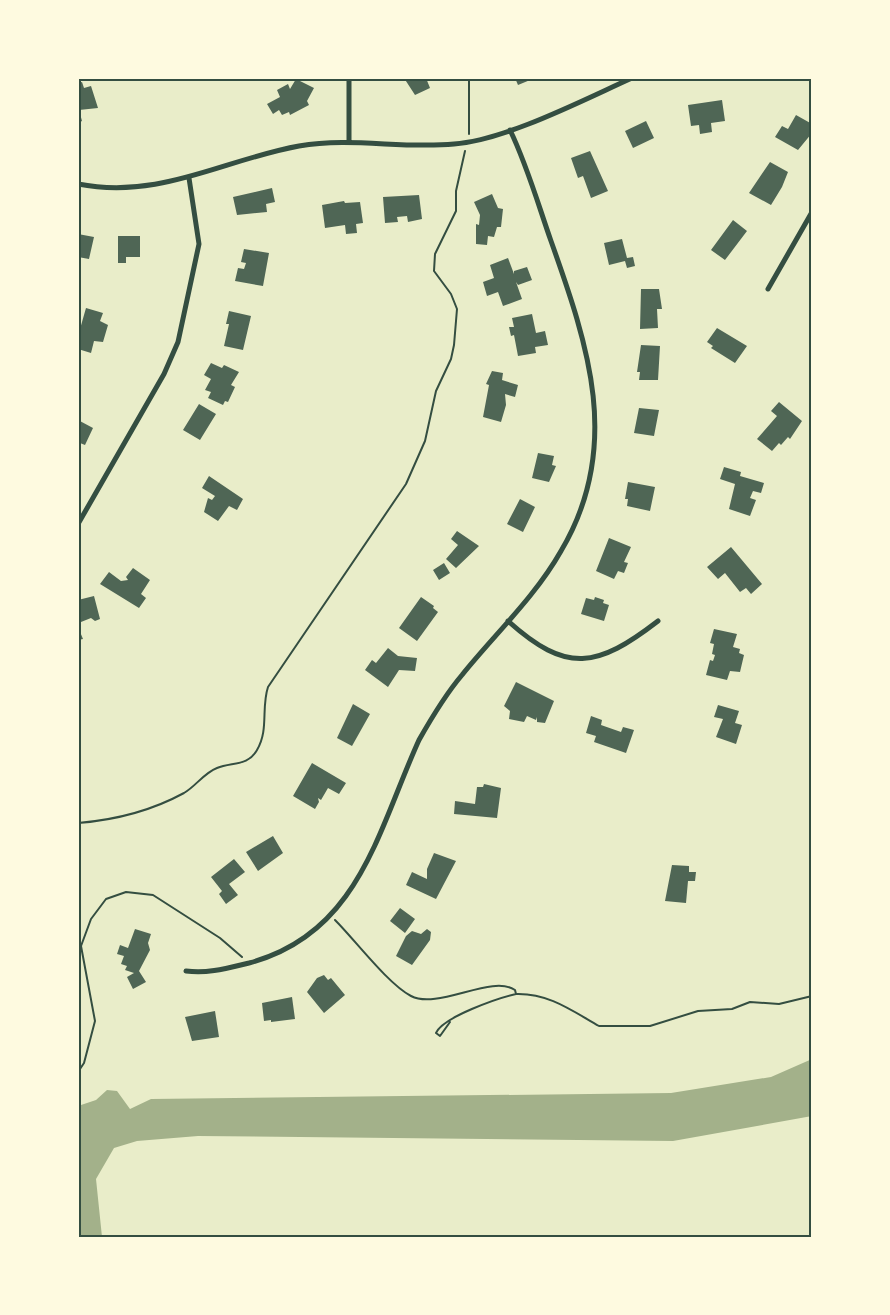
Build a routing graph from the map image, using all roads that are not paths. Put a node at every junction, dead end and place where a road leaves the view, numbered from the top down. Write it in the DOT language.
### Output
graph roads {
  1 [pos="349,78"];
  2 [pos="632,78"];
  3 [pos="510,130"];
  4 [pos="349,142"];
  5 [pos="189,178"];
  6 [pos="78,184"];
  7 [pos="812,212"];
  8 [pos="768,289"];
  9 [pos="78,524"];
  10 [pos="508,621"];
  11 [pos="658,621"];
  12 [pos="186,971"];
  1 -- 4 [label="street"];
  2 -- 3 [label="street"];
  3 -- 4 [label="street"];
  3 -- 10 [label="street"];
  4 -- 5 [label="street"];
  5 -- 6 [label="street"];
  5 -- 9 [label="street"];
  7 -- 8 [label="street"];
  10 -- 11 [label="street"];
  10 -- 12 [label="street"];
}
